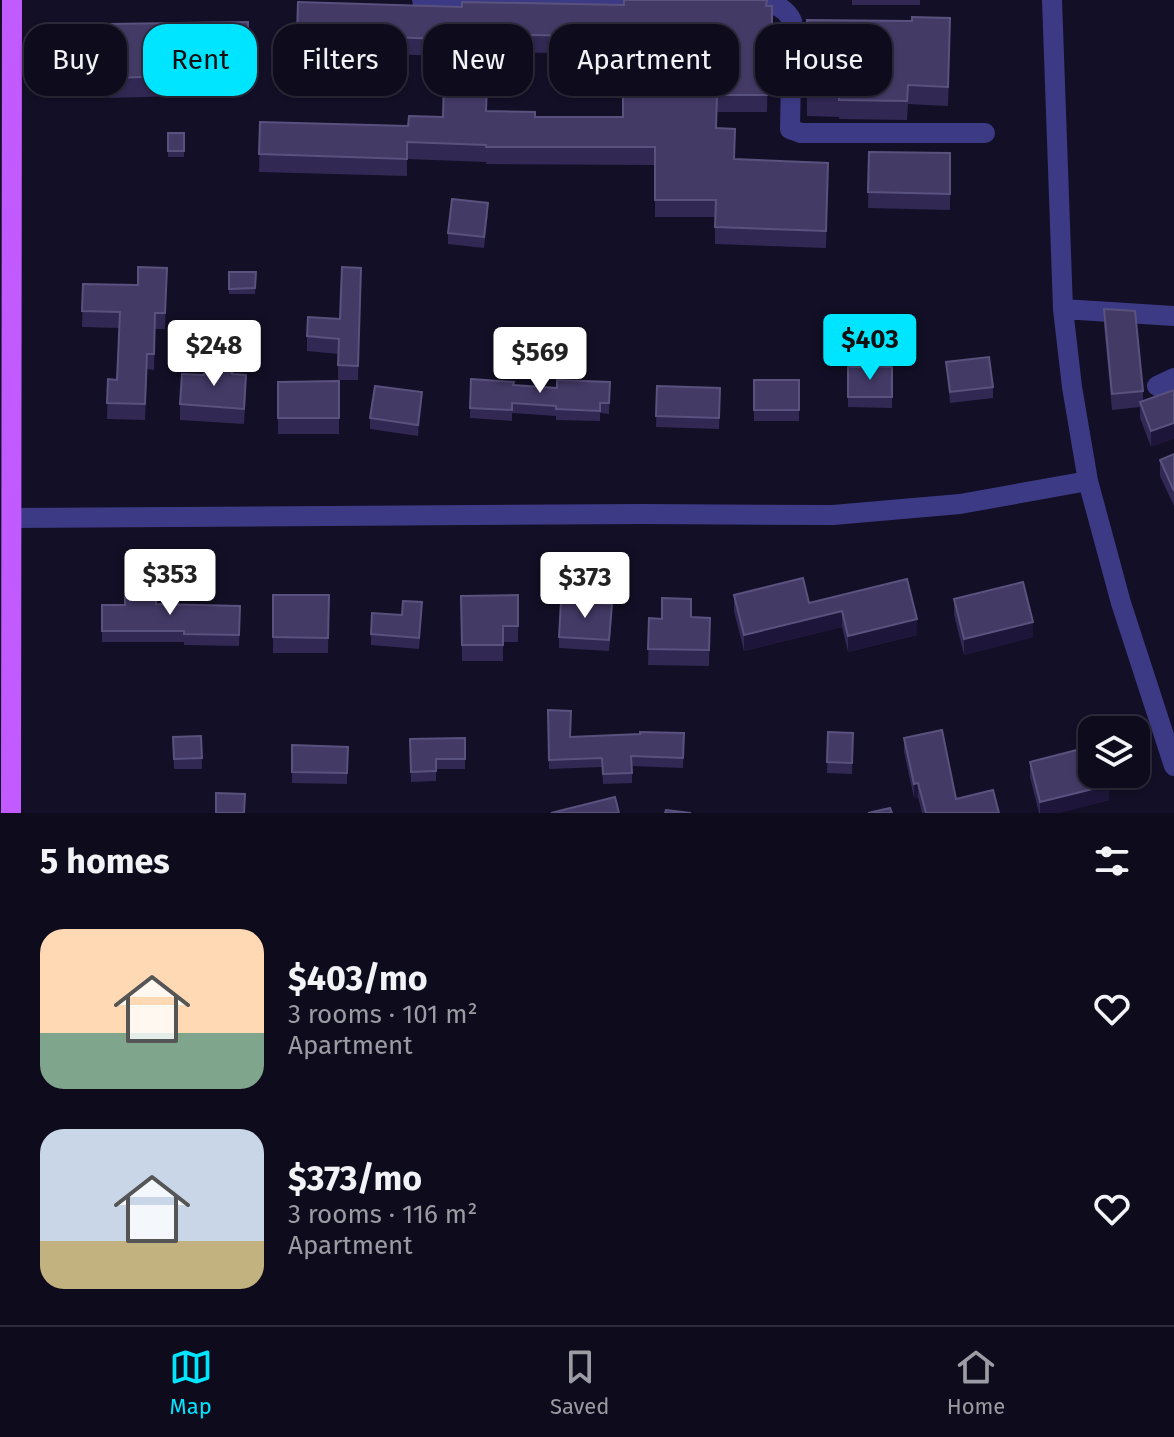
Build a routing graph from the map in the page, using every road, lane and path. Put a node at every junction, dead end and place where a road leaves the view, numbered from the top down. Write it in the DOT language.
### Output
graph roads {
  1 [pos="12,0"];
  2 [pos="422,0"];
  3 [pos="1052,0"];
  4 [pos="554,1"];
  5 [pos="666,3"];
  6 [pos="729,3"];
  7 [pos="985,133"];
  8 [pos="6,201"];
  9 [pos="1063,309"];
  10 [pos="1174,316"];
  11 [pos="6,337"];
  12 [pos="1088,481"];
  13 [pos="12,518"];
  14 [pos="5,694"];
  15 [pos="1174,766"];
  16 [pos="11,813"];
  1 -- 8 [label="main road"];
  2 -- 4 [label="street"];
  3 -- 9 [label="street"];
  4 -- 5 [label="street"];
  6 -- 7 [label="street"];
  8 -- 11 [label="main road"];
  9 -- 10 [label="street"];
  9 -- 12 [label="street"];
  11 -- 13 [label="main road"];
  12 -- 13 [label="street"];
  12 -- 15 [label="street"];
  13 -- 14 [label="main road"];
  14 -- 16 [label="main road"];
}
